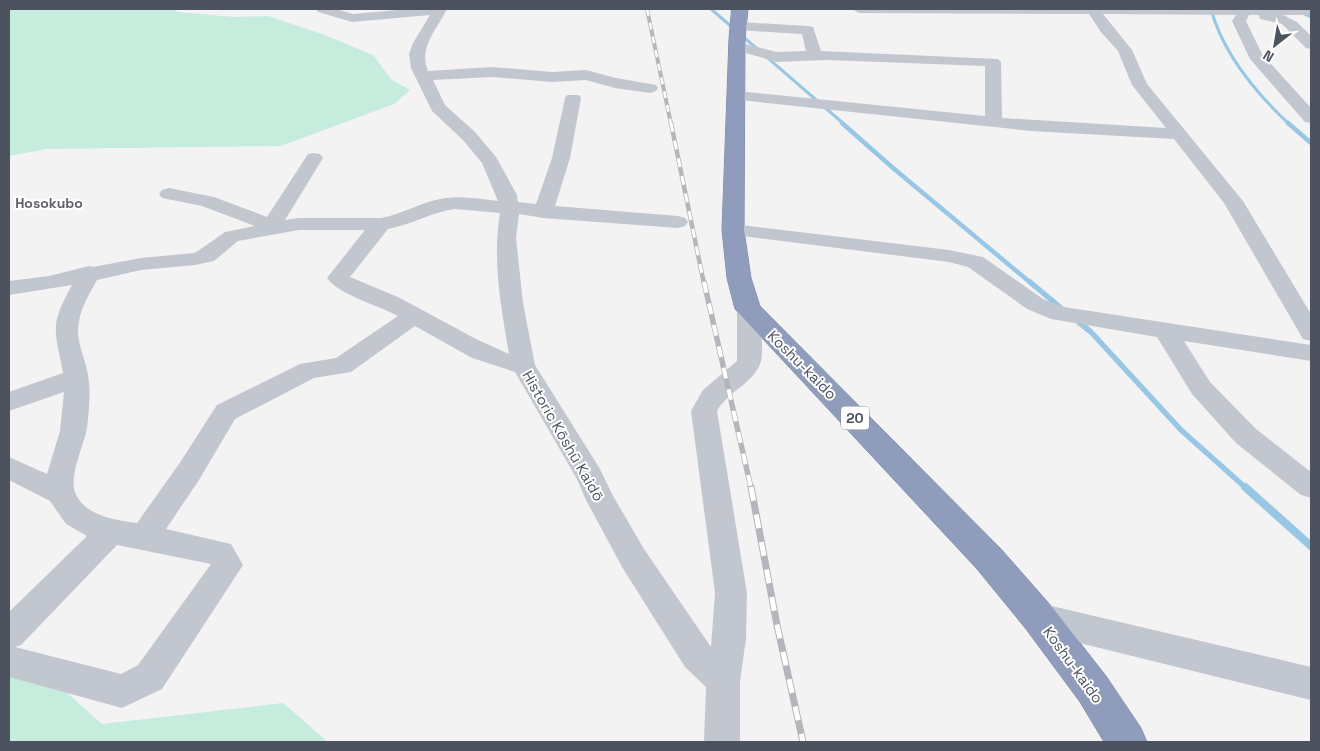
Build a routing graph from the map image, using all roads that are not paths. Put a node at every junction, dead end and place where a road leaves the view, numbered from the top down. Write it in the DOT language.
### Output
graph roads {
  1 [pos="324,9"];
  2 [pos="740,9"];
  3 [pos="859,9"];
  4 [pos="1083,9"];
  5 [pos="1184,9"];
  6 [pos="1193,9"];
  7 [pos="440,10"];
  8 [pos="1308,11"];
  9 [pos="1241,12"];
  10 [pos="741,40"];
  11 [pos="1311,45"];
  12 [pos="815,56"];
  13 [pos="424,76"];
  14 [pos="650,88"];
  15 [pos="736,96"];
  16 [pos="573,98"];
  17 [pos="1311,118"];
  18 [pos="993,122"];
  19 [pos="1178,134"];
  20 [pos="314,158"];
  21 [pos="169,194"];
  22 [pos="510,209"];
  23 [pos="543,212"];
  24 [pos="678,222"];
  25 [pos="381,224"];
  26 [pos="270,228"];
  27 [pos="733,230"];
  28 [pos="89,273"];
  29 [pos="9,288"];
  30 [pos="748,309"];
  31 [pos="414,316"];
  32 [pos="1165,330"];
  33 [pos="1311,333"];
  34 [pos="1311,353"];
  35 [pos="523,365"];
  36 [pos="76,378"];
  37 [pos="9,402"];
  38 [pos="9,468"];
  39 [pos="1311,487"];
  40 [pos="61,493"];
  41 [pos="111,532"];
  42 [pos="144,537"];
  43 [pos="1039,618"];
  44 [pos="9,634"];
  45 [pos="9,661"];
  46 [pos="723,681"];
  47 [pos="1311,684"];
  48 [pos="722,742"];
  49 [pos="1128,742"];
  1 -- 7 [label="street"];
  2 -- 10 [label="highway, Koshu-kaido / 20"];
  3 -- 4 [label="street"];
  4 -- 5 [label="street"];
  4 -- 19 [label="street"];
  5 -- 6 [label="street"];
  6 -- 9 [label="street"];
  7 -- 13 [label="street, Historic Kōshū Kaidō"];
  8 -- 9 [label="street"];
  9 -- 11 [label="street"];
  9 -- 17 [label="street"];
  10 -- 12 [label="street"];
  10 -- 12 [label="street"];
  10 -- 15 [label="highway, Koshu-kaido / 20"];
  12 -- 18 [label="street"];
  13 -- 14 [label="street"];
  13 -- 22 [label="street, Historic Kōshū Kaidō"];
  15 -- 18 [label="street"];
  15 -- 27 [label="highway, Koshu-kaido / 20"];
  16 -- 23 [label="street"];
  18 -- 19 [label="street"];
  19 -- 33 [label="street"];
  20 -- 26 [label="street"];
  21 -- 26 [label="street"];
  22 -- 23 [label="street"];
  22 -- 25 [label="street"];
  22 -- 35 [label="street, Historic Kōshū Kaidō"];
  23 -- 24 [label="street"];
  25 -- 26 [label="street"];
  25 -- 31 [label="street"];
  26 -- 28 [label="street"];
  27 -- 30 [label="highway, Koshu-kaido / 20"];
  27 -- 32 [label="street"];
  28 -- 29 [label="street"];
  28 -- 36 [label="street"];
  30 -- 43 [label="highway, Koshu-kaido / 20"];
  30 -- 46 [label="street"];
  31 -- 35 [label="street"];
  31 -- 42 [label="street"];
  32 -- 34 [label="street"];
  32 -- 39 [label="street"];
  35 -- 46 [label="street, Historic Kōshū Kaidō"];
  36 -- 37 [label="street"];
  36 -- 40 [label="street"];
  38 -- 40 [label="street"];
  40 -- 41 [label="street"];
  41 -- 42 [label="street"];
  41 -- 44 [label="street"];
  42 -- 45 [label="street"];
  43 -- 47 [label="street"];
  43 -- 49 [label="highway, Koshu-kaido / 20"];
  46 -- 48 [label="street"];
}
